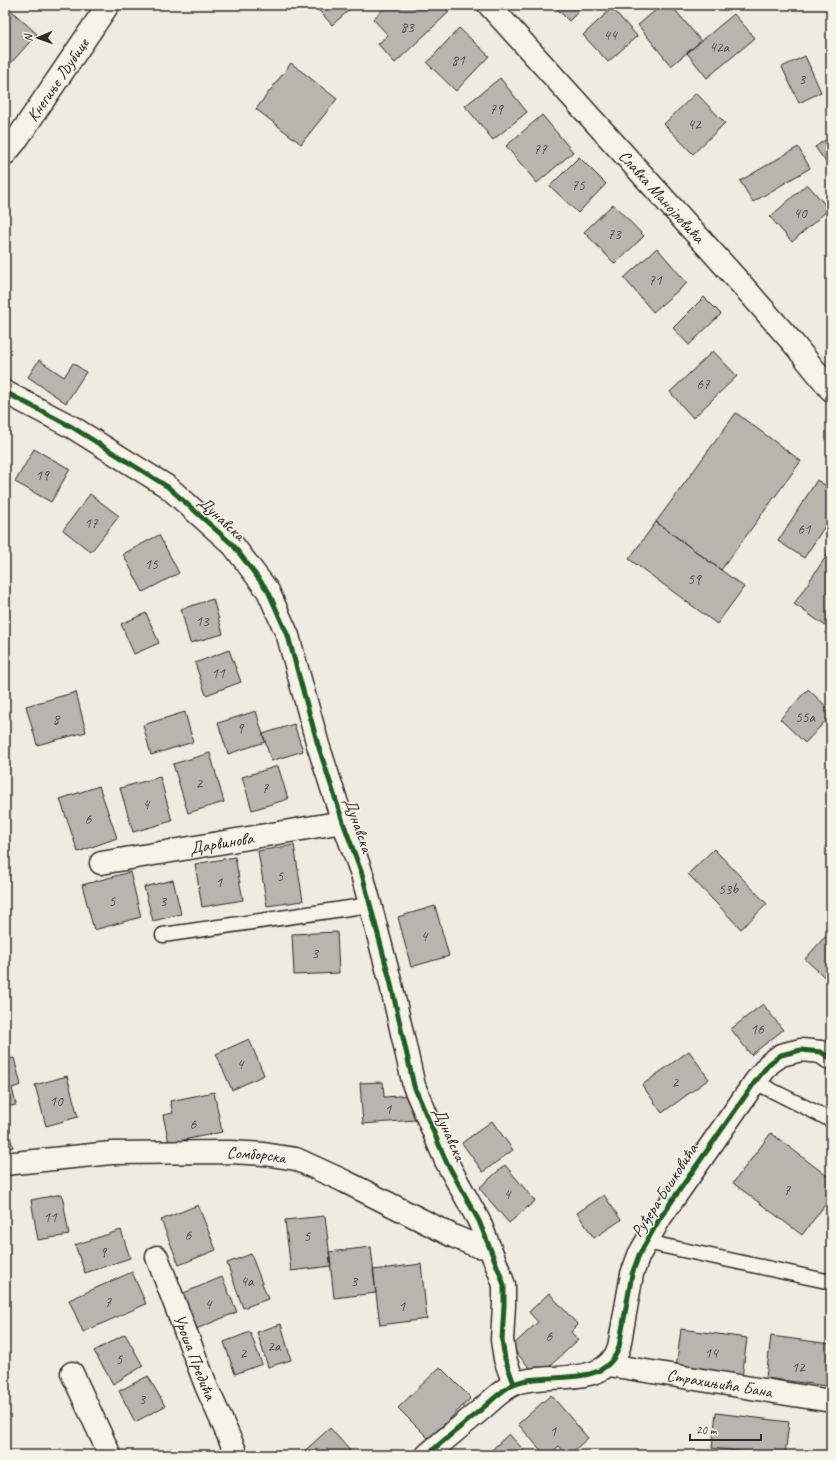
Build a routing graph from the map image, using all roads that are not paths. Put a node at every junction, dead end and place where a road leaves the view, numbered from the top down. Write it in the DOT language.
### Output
graph roads {
  1 [pos="108,5"];
  2 [pos="489,5"];
  3 [pos="5,154"];
  4 [pos="831,390"];
  5 [pos="5,392"];
  6 [pos="343,822"];
  7 [pos="101,863"];
  8 [pos="370,905"];
  9 [pos="163,935"];
  10 [pos="831,1059"];
  11 [pos="755,1082"];
  12 [pos="831,1120"];
  13 [pos="5,1164"];
  14 [pos="646,1242"];
  15 [pos="489,1247"];
  16 [pos="157,1257"];
  17 [pos="831,1282"];
  18 [pos="609,1365"];
  19 [pos="72,1373"];
  20 [pos="514,1384"];
  21 [pos="831,1401"];
  22 [pos="110,1455"];
  23 [pos="237,1455"];
  24 [pos="427,1455"];
  1 -- 3 [label="street, Кнегиње Љубице"];
  2 -- 4 [label="street, Славка Манојловића"];
  5 -- 6 [label="street, Дунавска"];
  6 -- 7 [label="street, Дарвинова"];
  6 -- 8 [label="street, Дунавска"];
  8 -- 9 [label="lane"];
  8 -- 15 [label="street, Дунавска"];
  10 -- 11 [label="street, Руђера Бошковића"];
  11 -- 12 [label="lane"];
  11 -- 14 [label="street, Руђера Бошковића"];
  13 -- 15 [label="street, Сомборска"];
  14 -- 17 [label="lane"];
  14 -- 18 [label="street, Руђера Бошковића"];
  15 -- 20 [label="street, Дунавска"];
  16 -- 23 [label="street, Уроша Предића"];
  18 -- 20 [label="street"];
  18 -- 21 [label="street, Страхињића Бана"];
  19 -- 22 [label="street"];
  20 -- 24 [label="street"];
}
